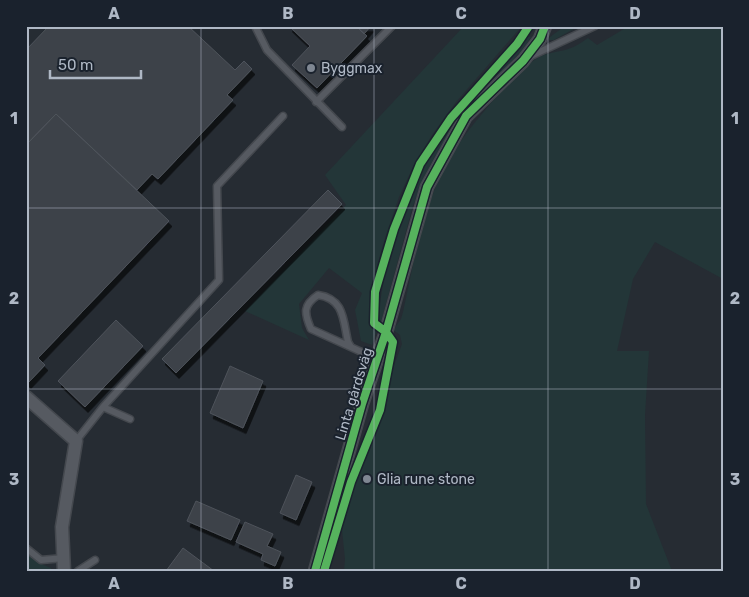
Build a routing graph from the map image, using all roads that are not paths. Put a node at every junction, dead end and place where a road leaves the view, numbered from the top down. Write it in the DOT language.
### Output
graph roads {
  1 [pos="255,26"];
  2 [pos="392,26"];
  3 [pos="595,26"];
  4 [pos="546,27"];
  5 [pos="523,61"];
  6 [pos="316,102"];
  7 [pos="283,116"];
  8 [pos="342,127"];
  9 [pos="351,347"];
  10 [pos="377,359"];
  11 [pos="26,397"];
  12 [pos="103,407"];
  13 [pos="130,419"];
  14 [pos="76,440"];
  15 [pos="26,548"];
  16 [pos="95,560"];
  17 [pos="64,564"];
  18 [pos="78,571"];
  19 [pos="316,571"];
  1 -- 6 [label="lane"];
  2 -- 6 [label="lane"];
  3 -- 5 [label="lane"];
  4 -- 5 [label="street, Linta gårdsväg"];
  5 -- 10 [label="street, Linta gårdsväg"];
  6 -- 8 [label="lane"];
  7 -- 12 [label="lane"];
  9 -- 9 [label="lane"];
  9 -- 10 [label="lane"];
  10 -- 19 [label="street, Linta gårdsväg"];
  11 -- 14 [label="street"];
  12 -- 13 [label="lane"];
  12 -- 14 [label="lane"];
  14 -- 17 [label="street"];
  15 -- 17 [label="lane"];
  16 -- 18 [label="lane"];
}
